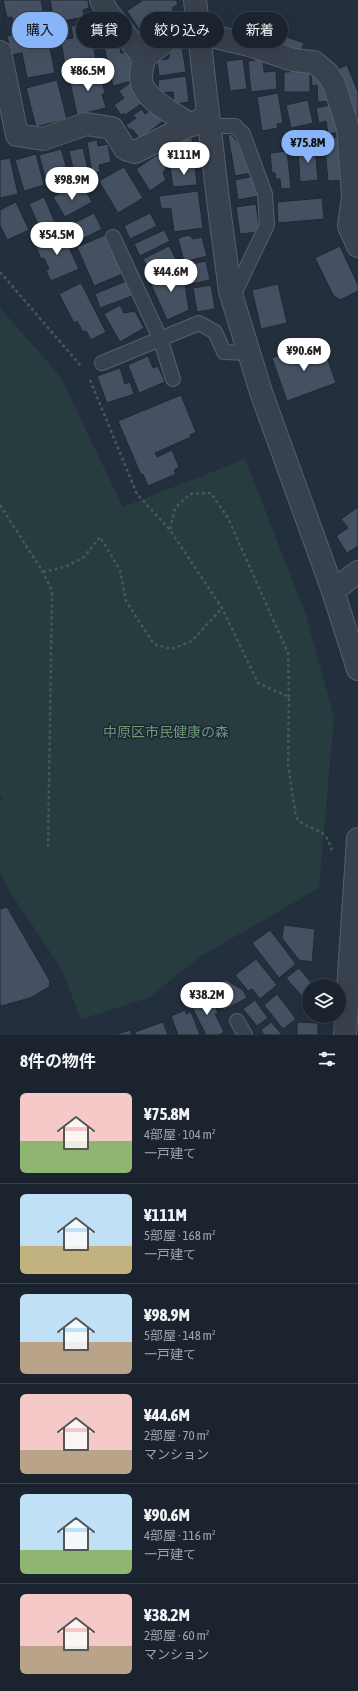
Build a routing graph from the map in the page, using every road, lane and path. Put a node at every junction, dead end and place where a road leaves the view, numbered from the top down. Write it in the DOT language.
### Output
graph roads {
  1 [pos="101,0"];
  2 [pos="224,31"];
  3 [pos="157,48"];
  4 [pos="199,48"];
  5 [pos="0,52"];
  6 [pos="144,58"];
  7 [pos="203,122"];
  8 [pos="355,196"];
  9 [pos="113,237"];
  10 [pos="358,246"];
  11 [pos="0,272"];
  12 [pos="232,298"];
  13 [pos="160,338"];
  14 [pos="248,353"];
  15 [pos="102,363"];
  16 [pos="87,372"];
  17 [pos="173,379"];
  18 [pos="0,505"];
  19 [pos="170,530"];
  20 [pos="43,572"];
  21 [pos="358,572"];
  22 [pos="333,591"];
  23 [pos="222,608"];
  24 [pos="358,669"];
  25 [pos="289,696"];
  26 [pos="358,848"];
  27 [pos="48,849"];
  28 [pos="354,876"];
  29 [pos="352,1004"];
  30 [pos="237,1021"];
  31 [pos="245,1035"];
  32 [pos="345,1035"];
  1 -- 6 [label="street"];
  2 -- 8 [label="street"];
  3 -- 6 [label="street"];
  4 -- 7 [label="street"];
  5 -- 7 [label="street"];
  6 -- 7 [label="street"];
  7 -- 12 [label="street"];
  7 -- 12 [label="lane"];
  8 -- 10 [label="street"];
  9 -- 13 [label="lane"];
  11 -- 16 [label="path"];
  12 -- 14 [label="street"];
  13 -- 14 [label="lane"];
  13 -- 15 [label="lane"];
  13 -- 17 [label="lane"];
  14 -- 22 [label="street"];
  15 -- 16 [label="path"];
  16 -- 19 [label="path"];
  18 -- 20 [label="path"];
  19 -- 23 [label="path"];
  19 -- 25 [label="path"];
  20 -- 23 [label="path"];
  20 -- 27 [label="path"];
  21 -- 22 [label="street"];
  22 -- 24 [label="street"];
  23 -- 25 [label="path"];
  25 -- 28 [label="path"];
  26 -- 28 [label="street"];
  28 -- 29 [label="street"];
  29 -- 32 [label="street"];
  30 -- 31 [label="lane"];
}
